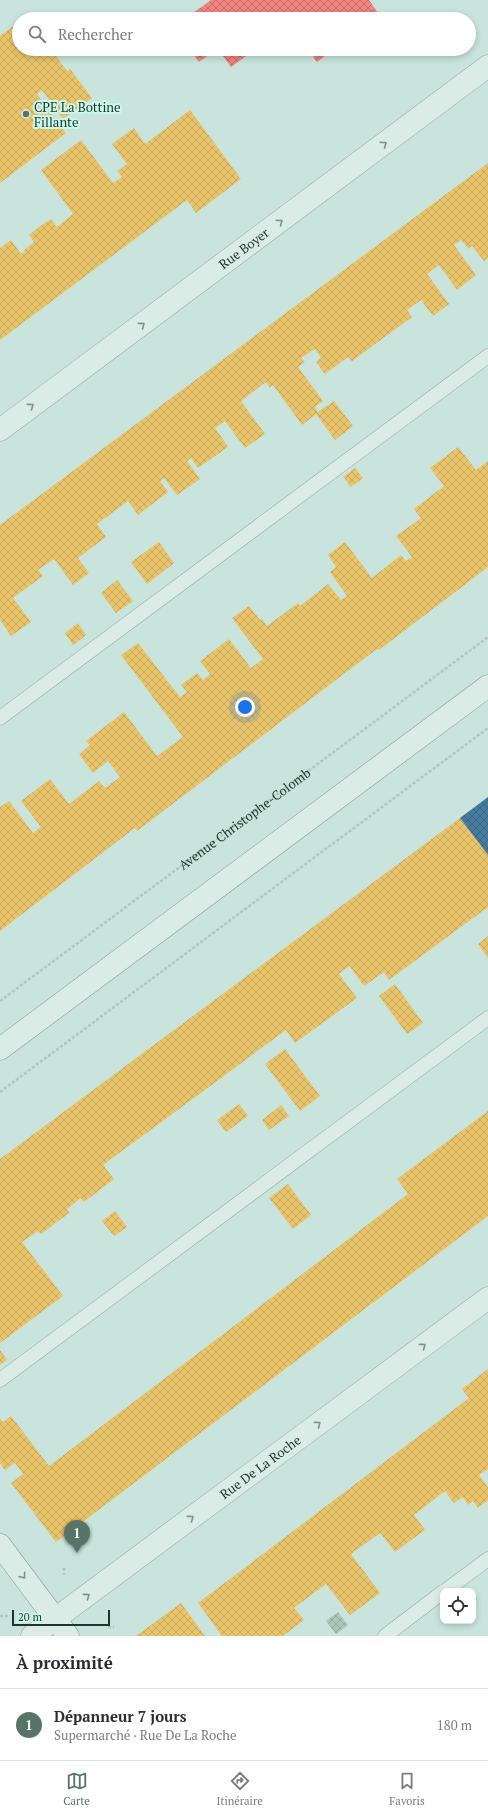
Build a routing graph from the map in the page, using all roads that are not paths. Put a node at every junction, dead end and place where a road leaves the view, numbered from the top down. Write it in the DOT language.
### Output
graph roads {
  1 [pos="488,66"];
  2 [pos="488,356"];
  3 [pos="0,430"];
  4 [pos="488,686"];
  5 [pos="0,718"];
  6 [pos="488,1018"];
  7 [pos="0,1049"];
  8 [pos="488,1298"];
  9 [pos="0,1380"];
  10 [pos="0,1545"];
  11 [pos="488,1559"];
  12 [pos="449,1588"];
  13 [pos="440,1595"];
  14 [pos="55,1618"];
  15 [pos="32,1636"];
  16 [pos="68,1636"];
  17 [pos="385,1636"];
  3 -- 1 [label="street, Rue Boyer, one-way"];
  2 -- 5 [label="lane"];
  4 -- 7 [label="street"];
  6 -- 9 [label="lane"];
  14 -- 8 [label="street, Rue De La Roche, one-way"];
  10 -- 14 [label="street, one-way"];
  11 -- 12 [label="lane"];
  13 -- 17 [label="lane"];
  14 -- 15 [label="street, Rue De La Roche"];
  14 -- 16 [label="street"];
}
